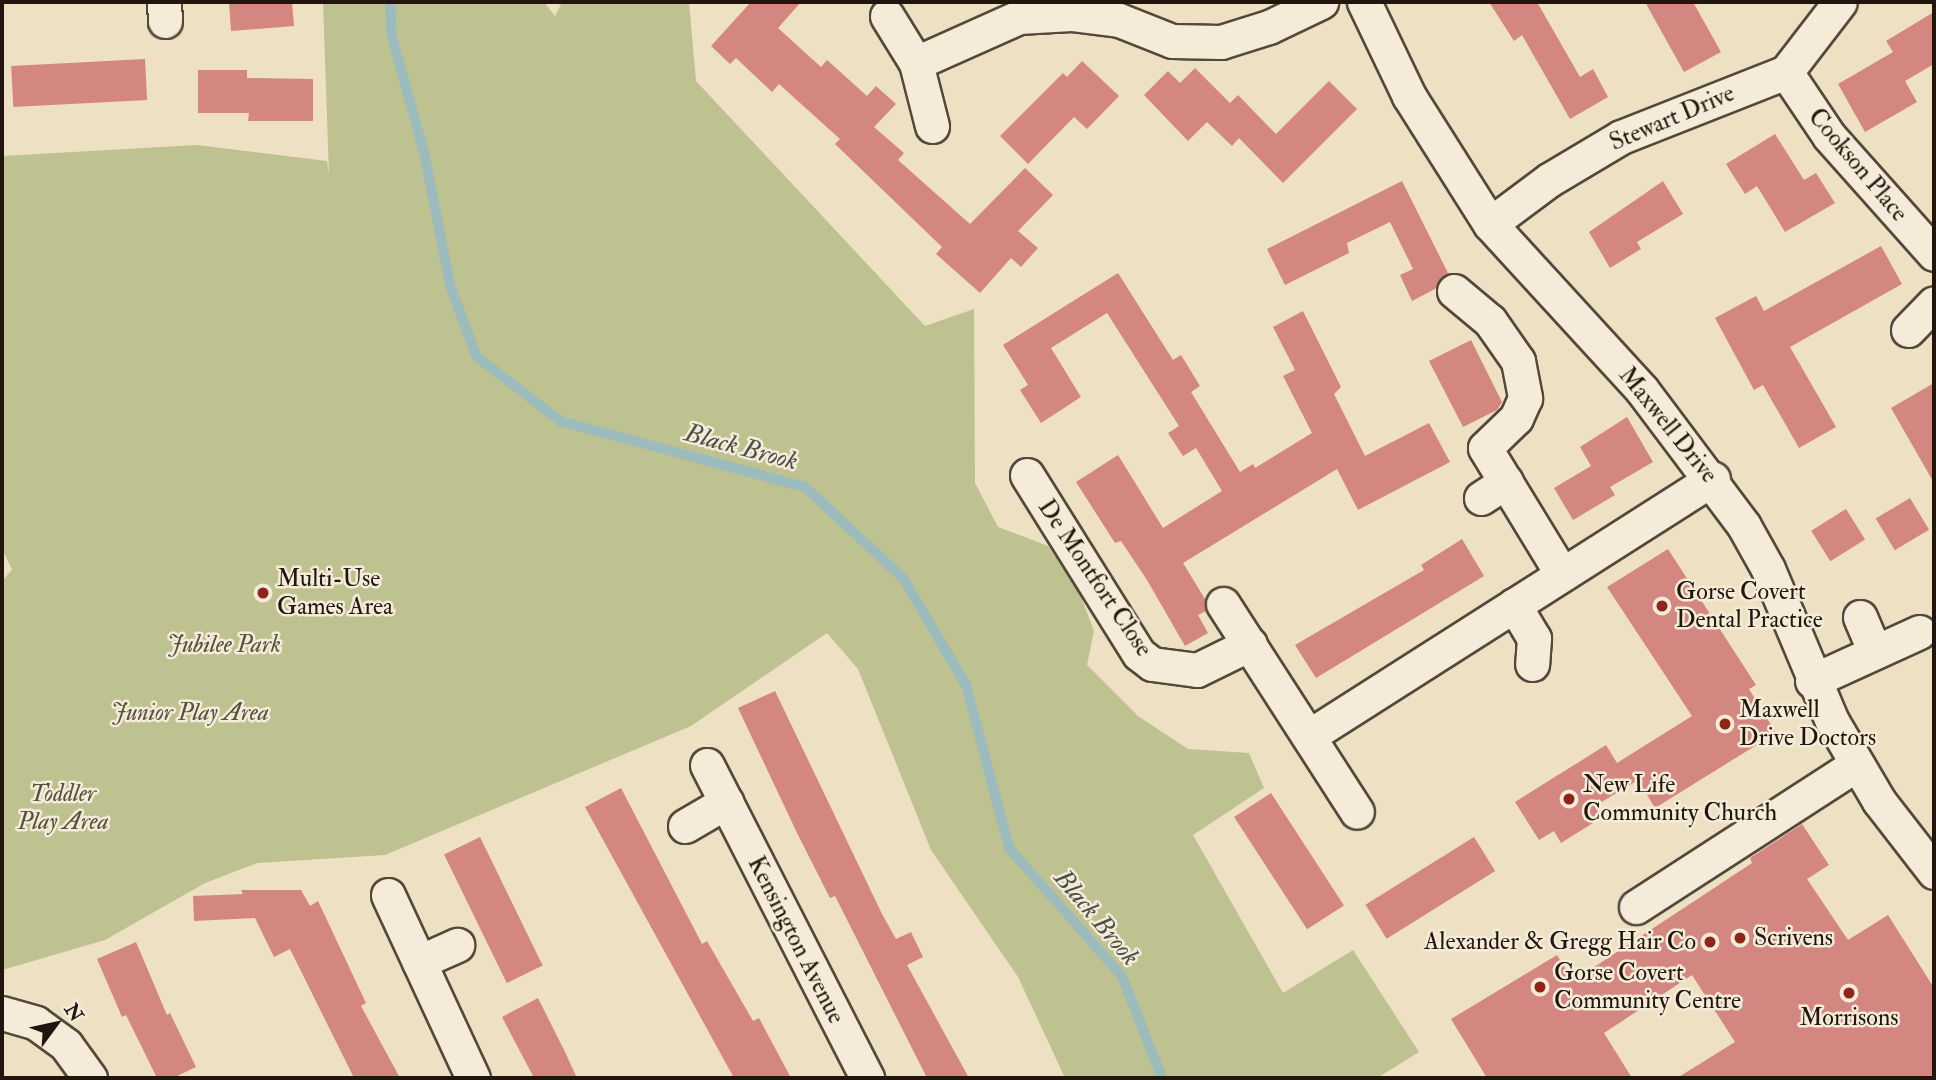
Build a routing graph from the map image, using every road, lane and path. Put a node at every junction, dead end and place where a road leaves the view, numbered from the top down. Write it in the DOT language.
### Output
graph roads {
  1 [pos="1321,2"];
  2 [pos="1364,2"];
  3 [pos="1840,2"];
  4 [pos="1122,11"];
  5 [pos="887,16"];
  6 [pos="916,63"];
  7 [pos="1786,72"];
  8 [pos="932,127"];
  9 [pos="1490,224"];
  10 [pos="1934,254"];
  11 [pos="1454,291"];
  12 [pos="1934,303"];
  13 [pos="1908,330"];
  14 [pos="1027,475"];
  15 [pos="1713,479"];
  16 [pos="1561,582"];
  17 [pos="1223,604"];
  18 [pos="1514,605"];
  19 [pos="1860,617"];
  20 [pos="1919,632"];
  21 [pos="1250,644"];
  22 [pos="1874,650"];
  23 [pos="1532,664"];
  24 [pos="1812,681"];
  25 [pos="1309,736"];
  26 [pos="1857,764"];
  27 [pos="707,765"];
  28 [pos="726,802"];
  29 [pos="1357,812"];
  30 [pos="685,825"];
  31 [pos="1934,872"];
  32 [pos="388,895"];
  33 [pos="1636,907"];
  34 [pos="457,945"];
  35 [pos="419,962"];
  36 [pos="2,1013"];
  37 [pos="90,1078"];
  38 [pos="473,1078"];
  39 [pos="867,1078"];
  1 -- 4 [label="street"];
  2 -- 9 [label="street, Maxwell Drive"];
  3 -- 7 [label="street"];
  4 -- 6 [label="street"];
  5 -- 6 [label="street"];
  6 -- 8 [label="street"];
  7 -- 9 [label="street, Stewart Drive"];
  7 -- 10 [label="street, Cookson Place"];
  9 -- 15 [label="street, Maxwell Drive"];
  11 -- 16 [label="street"];
  12 -- 13 [label="street"];
  14 -- 21 [label="street, De Montfort Close"];
  15 -- 16 [label="street"];
  15 -- 24 [label="street, Maxwell Drive"];
  16 -- 18 [label="street"];
  17 -- 21 [label="street"];
  18 -- 23 [label="street"];
  18 -- 25 [label="street"];
  19 -- 22 [label="street"];
  20 -- 22 [label="street"];
  21 -- 25 [label="street"];
  22 -- 24 [label="street"];
  24 -- 26 [label="street, Maxwell Drive"];
  25 -- 29 [label="street"];
  26 -- 31 [label="street, Maxwell Drive"];
  26 -- 33 [label="street"];
  27 -- 28 [label="street, Kensington Avenue"];
  28 -- 30 [label="street"];
  28 -- 39 [label="street, Kensington Avenue"];
  32 -- 35 [label="street"];
  34 -- 35 [label="street"];
  35 -- 38 [label="street"];
  36 -- 37 [label="street"];
}
